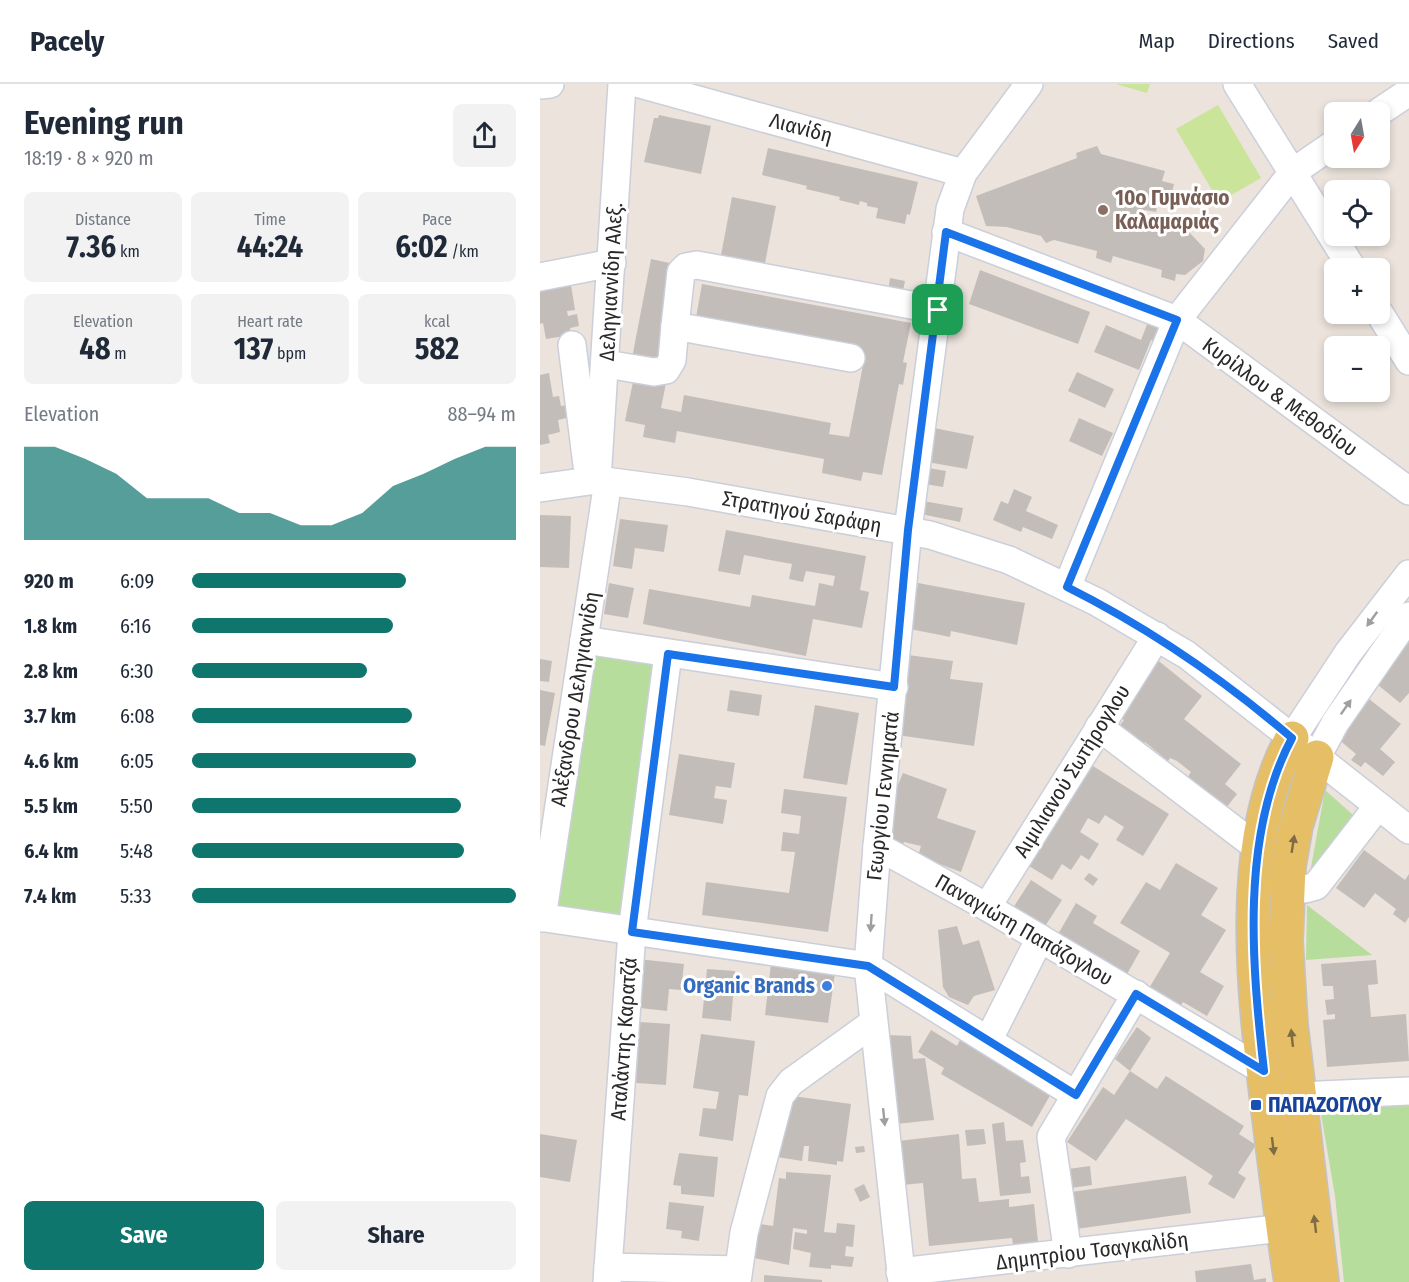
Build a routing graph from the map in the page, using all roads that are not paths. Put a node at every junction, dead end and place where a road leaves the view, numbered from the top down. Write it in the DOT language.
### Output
graph roads {
  1 [pos="550,84"];
  2 [pos="622,84"];
  3 [pos="640,84"];
  4 [pos="1029,84"];
  5 [pos="1237,84"];
  6 [pos="540,85"];
  7 [pos="706,92"];
  8 [pos="1409,92"];
  9 [pos="1390,105"];
  10 [pos="1324,151"];
  11 [pos="1293,172"];
  12 [pos="963,173"];
  13 [pos="946,232"];
  14 [pos="1346,258"];
  15 [pos="612,263"];
  16 [pos="540,277"];
  17 [pos="938,310"];
  18 [pos="1177,320"];
  19 [pos="1386,324"];
  20 [pos="675,326"];
  21 [pos="572,345"];
  22 [pos="851,358"];
  23 [pos="1409,361"];
  24 [pos="606,364"];
  25 [pos="598,480"];
  26 [pos="540,488"];
  27 [pos="1409,491"];
  28 [pos="908,530"];
  29 [pos="1409,574"];
  30 [pos="1067,587"];
  31 [pos="1409,616"];
  32 [pos="1157,636"];
  33 [pos="584,640"];
  34 [pos="668,654"];
  35 [pos="894,687"];
  36 [pos="1099,727"];
  37 [pos="1304,748"];
  38 [pos="1378,806"];
  39 [pos="1409,830"];
  40 [pos="877,846"];
  41 [pos="1258,848"];
  42 [pos="1288,887"];
  43 [pos="987,907"];
  44 [pos="541,918"];
  45 [pos="632,932"];
  46 [pos="1040,938"];
  47 [pos="868,966"];
  48 [pos="1136,994"];
  49 [pos="873,1023"];
  50 [pos="989,1039"];
  51 [pos="1264,1071"];
  52 [pos="1409,1091"];
  53 [pos="1076,1095"];
  54 [pos="1299,1096"];
  55 [pos="1283,1228"];
  56 [pos="1068,1254"];
  57 [pos="607,1275"];
  58 [pos="738,1276"];
  59 [pos="901,1277"];
  60 [pos="1291,1282"];
  61 [pos="1322,1282"];
  1 -- 6 [label="street"];
  2 -- 15 [label="street, Δεληγιαννίδη Αλεξ."];
  3 -- 7 [label="street, Λιανίδη"];
  4 -- 12 [label="street, Γεωργίου Γεννηματά"];
  5 -- 11 [label="street"];
  7 -- 12 [label="street, Λιανίδη"];
  8 -- 9 [label="street"];
  10 -- 11 [label="street"];
  11 -- 14 [label="street"];
  11 -- 18 [label="street"];
  12 -- 13 [label="street, Γεωργίου Γεννηματά"];
  13 -- 17 [label="street, Γεωργίου Γεννηματά"];
  13 -- 18 [label="street, Κυρίλλου & Μεθοδίου"];
  15 -- 16 [label="street"];
  15 -- 24 [label="street, Δεληγιαννίδη Αλεξ."];
  17 -- 20 [label="street"];
  17 -- 28 [label="street, Γεωργίου Γεννηματά"];
  18 -- 27 [label="street, Κυρίλλου & Μεθοδίου"];
  18 -- 30 [label="street"];
  19 -- 23 [label="street"];
  20 -- 22 [label="street"];
  20 -- 24 [label="street"];
  21 -- 25 [label="street"];
  24 -- 25 [label="street, Δεληγιαννίδη Αλεξ."];
  25 -- 26 [label="street, Στρατηγού Σαράφη"];
  25 -- 28 [label="street, Στρατηγού Σαράφη"];
  25 -- 33 [label="street, Αλέξανδρου Δεληγιαννίδη"];
  28 -- 30 [label="street, Στρατηγού Σαράφη"];
  28 -- 35 [label="street, Γεωργίου Γεννηματά"];
  29 -- 37 [label="street, one-way"];
  30 -- 32 [label="street, Στρατηγού Σαράφη"];
  37 -- 31 [label="street, one-way"];
  32 -- 36 [label="street, Αιμιλιανού Σωτήρογλου"];
  32 -- 37 [label="street, Στρατηγού Σαράφη"];
  33 -- 34 [label="street"];
  33 -- 44 [label="street, Αλέξανδρου Δεληγιαννίδη"];
  34 -- 35 [label="street"];
  34 -- 45 [label="street, Αταλάντης Καρατζά"];
  35 -- 40 [label="street, Γεωργίου Γεννηματά"];
  36 -- 41 [label="street"];
  36 -- 43 [label="street, Αιμιλιανού Σωτήρογλου"];
  37 -- 38 [label="street, Στρατηγού Σαράφη"];
  37 -- 41 [label="main road"];
  42 -- 37 [label="main road, one-way"];
  38 -- 39 [label="street, Στρατηγού Σαράφη"];
  38 -- 42 [label="street"];
  40 -- 43 [label="street, Παναγιώτη Παπάζογλου"];
  40 -- 47 [label="street, Γεωργίου Γεννηματά, one-way"];
  41 -- 51 [label="main road"];
  54 -- 42 [label="main road, one-way"];
  43 -- 46 [label="street, Παναγιώτη Παπάζογλου"];
  44 -- 45 [label="street"];
  45 -- 47 [label="street"];
  45 -- 57 [label="street, Αταλάντης Καρατζά"];
  46 -- 48 [label="street, Παναγιώτη Παπάζογλου"];
  46 -- 50 [label="street"];
  47 -- 49 [label="street, Γεωργίου Γεννηματά"];
  47 -- 50 [label="street"];
  48 -- 51 [label="street, Παναγιώτη Παπάζογλου"];
  48 -- 53 [label="street"];
  49 -- 58 [label="street"];
  49 -- 59 [label="street, Γεωργίου Γεννηματά, one-way"];
  50 -- 53 [label="street"];
  51 -- 55 [label="main road, one-way"];
  52 -- 54 [label="street"];
  53 -- 56 [label="street"];
  61 -- 54 [label="main road, one-way"];
  55 -- 56 [label="street, Δημητρίου Τσαγκαλίδη"];
  55 -- 60 [label="main road"];
  56 -- 59 [label="street, Δημητρίου Τσαγκαλίδη"];
  57 -- 58 [label="street"];
}
